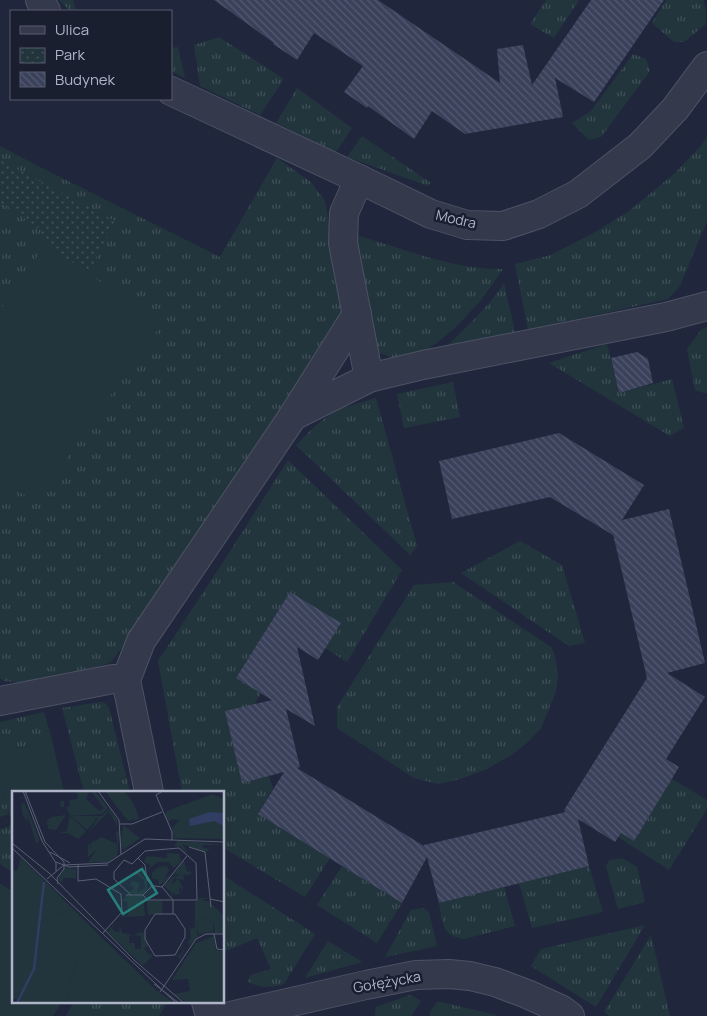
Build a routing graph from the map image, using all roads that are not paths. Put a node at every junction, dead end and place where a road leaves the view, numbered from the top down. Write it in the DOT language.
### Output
graph roads {
  1 [pos="707,66"];
  2 [pos="172,91"];
  3 [pos="359,179"];
  4 [pos="707,306"];
  5 [pos="357,314"];
  6 [pos="369,378"];
  7 [pos="294,416"];
  8 [pos="126,680"];
  9 [pos="0,700"];
  10 [pos="149,791"];
  11 [pos="230,1016"];
  12 [pos="570,1016"];
  1 -- 3 [label="street, Modra"];
  2 -- 3 [label="street, Modra"];
  3 -- 5 [label="street"];
  4 -- 6 [label="street"];
  5 -- 6 [label="street"];
  5 -- 7 [label="street"];
  6 -- 7 [label="street"];
  7 -- 8 [label="street"];
  8 -- 9 [label="street"];
  8 -- 10 [label="street"];
  11 -- 12 [label="street, Gołężycka"];
}
